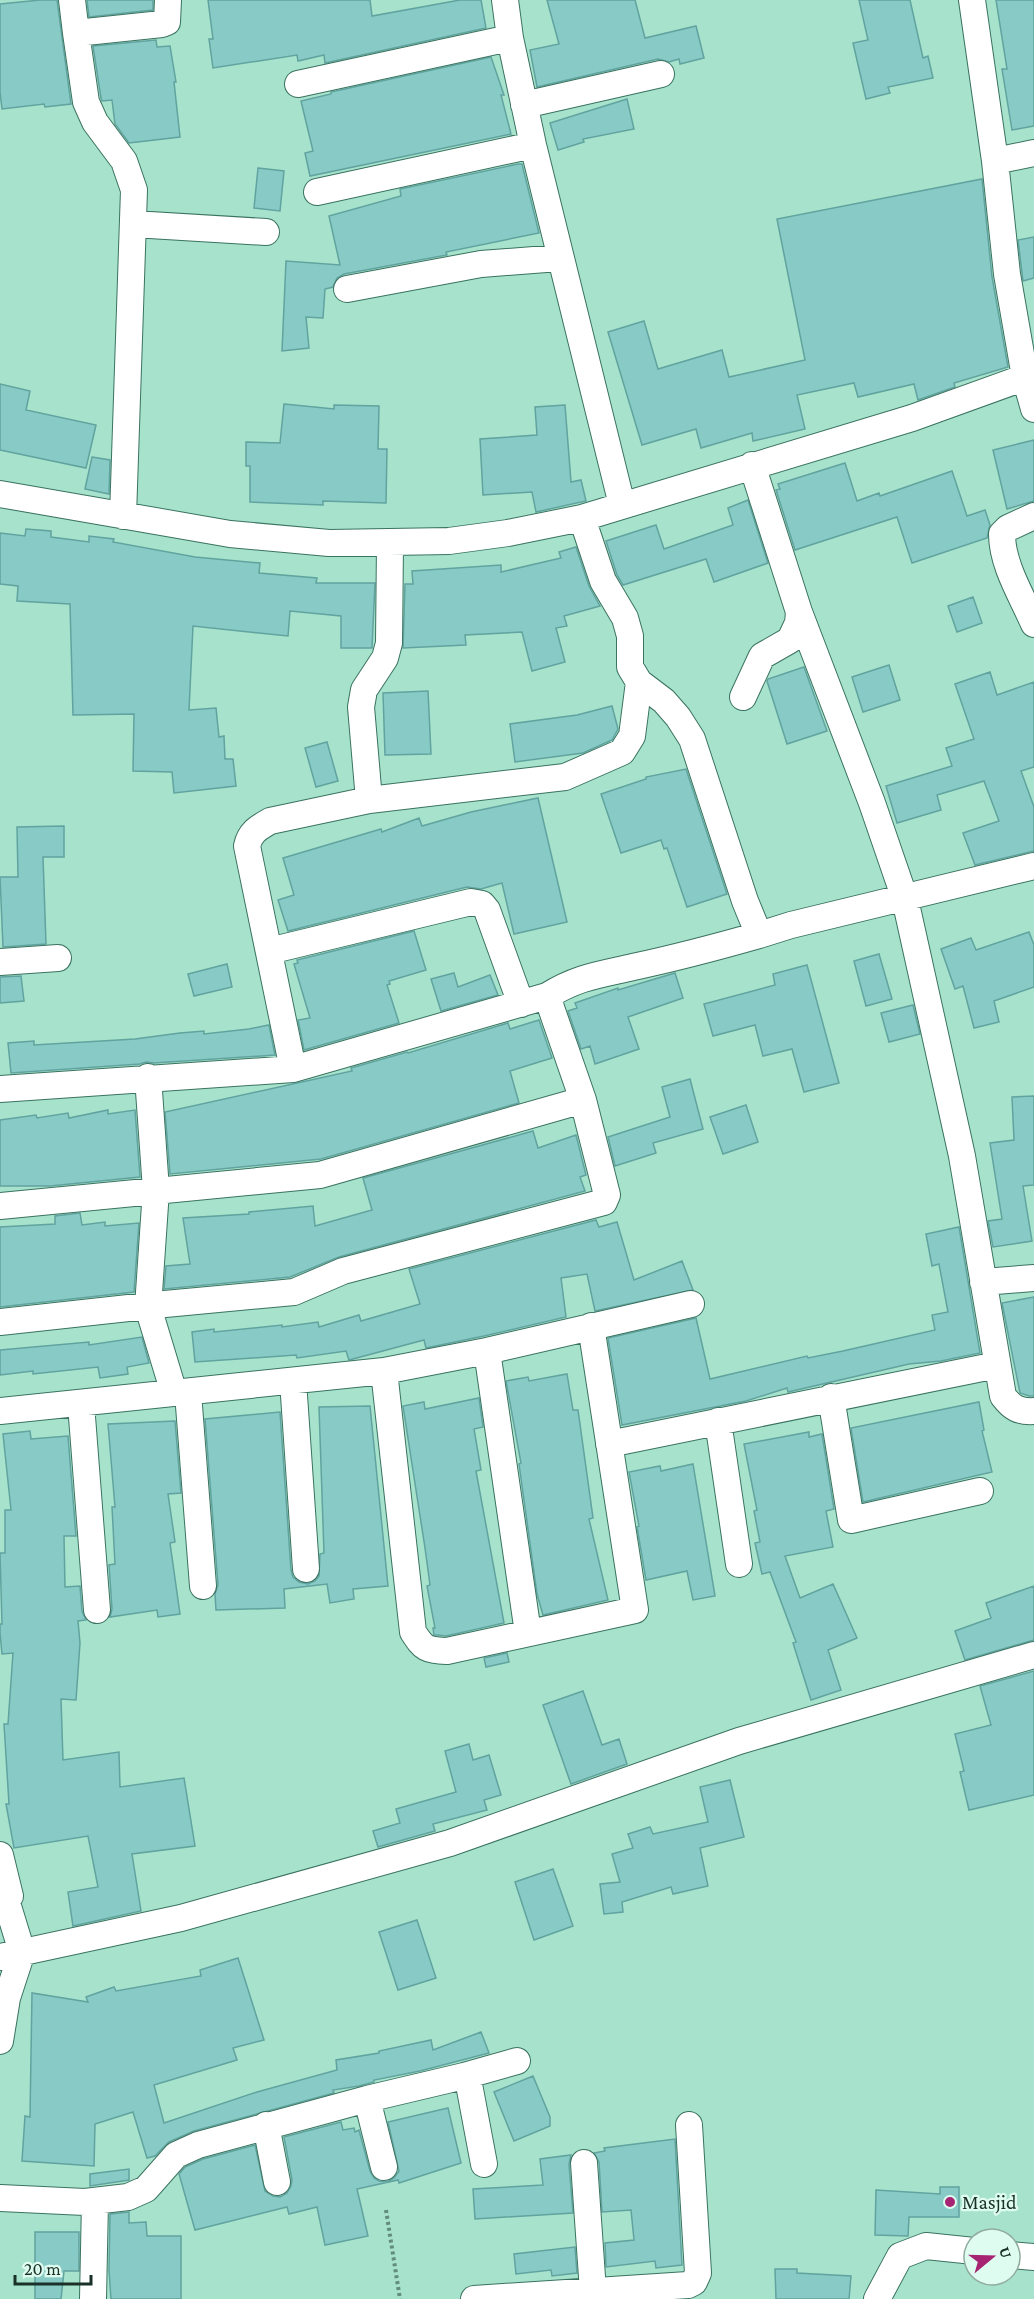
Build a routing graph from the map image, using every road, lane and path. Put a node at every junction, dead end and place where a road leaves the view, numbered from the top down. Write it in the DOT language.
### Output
graph roads {
  1 [pos="72,0"];
  2 [pos="168,0"];
  3 [pos="505,0"];
  4 [pos="972,0"];
  5 [pos="76,33"];
  6 [pos="510,38"];
  7 [pos="661,74"];
  8 [pos="298,84"];
  9 [pos="524,105"];
  10 [pos="532,145"];
  11 [pos="1034,153"];
  12 [pos="995,161"];
  13 [pos="317,192"];
  14 [pos="133,224"];
  15 [pos="266,232"];
  16 [pos="559,258"];
  17 [pos="347,289"];
  18 [pos="1030,375"];
  19 [pos="1034,409"];
  20 [pos="752,465"];
  21 [pos="0,494"];
  22 [pos="622,505"];
  23 [pos="123,516"];
  24 [pos="1034,516"];
  25 [pos="582,518"];
  26 [pos="390,543"];
  27 [pos="799,612"];
  28 [pos="1034,624"];
  29 [pos="639,682"];
  30 [pos="743,698"];
  31 [pos="369,800"];
  32 [pos="1034,866"];
  33 [pos="905,898"];
  34 [pos="759,935"];
  35 [pos="269,951"];
  36 [pos="58,958"];
  37 [pos="0,962"];
  38 [pos="547,996"];
  39 [pos="521,1004"];
  40 [pos="293,1069"];
  41 [pos="148,1077"];
  42 [pos="0,1089"];
  43 [pos="583,1100"];
  44 [pos="156,1190"];
  45 [pos="0,1206"];
  46 [pos="1034,1278"];
  47 [pos="983,1282"];
  48 [pos="691,1304"];
  49 [pos="157,1305"];
  50 [pos="0,1322"];
  51 [pos="591,1326"];
  52 [pos="487,1351"];
  53 [pos="997,1365"];
  54 [pos="384,1371"];
  55 [pos="293,1381"];
  56 [pos="181,1393"];
  57 [pos="831,1397"];
  58 [pos="81,1404"];
  59 [pos="0,1411"];
  60 [pos="1034,1411"];
  61 [pos="718,1421"];
  62 [pos="609,1444"];
  63 [pos="980,1491"];
  64 [pos="301,1564"];
  65 [pos="739,1564"];
  66 [pos="198,1579"];
  67 [pos="91,1605"];
  68 [pos="528,1633"];
  69 [pos="1034,1655"];
  70 [pos="0,1855"];
  71 [pos="0,1880"];
  72 [pos="11,1954"];
  73 [pos="0,2041"];
  74 [pos="517,2061"];
  75 [pos="464,2076"];
  76 [pos="367,2099"];
  77 [pos="266,2125"];
  78 [pos="688,2125"];
  79 [pos="584,2163"];
  80 [pos="484,2164"];
  81 [pos="384,2167"];
  82 [pos="277,2182"];
  83 [pos="0,2198"];
  84 [pos="95,2201"];
  85 [pos="386,2210"];
  86 [pos="962,2250"];
  87 [pos="593,2290"];
  88 [pos="93,2299"];
  89 [pos="400,2299"];
  90 [pos="474,2299"];
  91 [pos="877,2299"];
  1 -- 5 [label="street"];
  2 -- 5 [label="street"];
  3 -- 6 [label="street"];
  4 -- 12 [label="street"];
  5 -- 14 [label="street"];
  6 -- 8 [label="street"];
  6 -- 9 [label="street"];
  7 -- 9 [label="street"];
  9 -- 10 [label="street"];
  10 -- 13 [label="street"];
  10 -- 16 [label="street"];
  11 -- 12 [label="street"];
  12 -- 18 [label="street"];
  14 -- 15 [label="street"];
  14 -- 23 [label="street"];
  16 -- 17 [label="street"];
  16 -- 22 [label="street"];
  18 -- 19 [label="street"];
  18 -- 20 [label="street"];
  20 -- 22 [label="street"];
  20 -- 27 [label="street"];
  21 -- 23 [label="street"];
  22 -- 25 [label="street"];
  23 -- 26 [label="street"];
  24 -- 28 [label="street"];
  25 -- 26 [label="street"];
  25 -- 29 [label="street"];
  26 -- 31 [label="street"];
  27 -- 30 [label="street"];
  27 -- 33 [label="street"];
  29 -- 31 [label="street"];
  29 -- 34 [label="street"];
  31 -- 35 [label="street"];
  32 -- 33 [label="street"];
  33 -- 34 [label="street"];
  33 -- 47 [label="street"];
  34 -- 38 [label="street"];
  35 -- 39 [label="street"];
  35 -- 40 [label="street"];
  36 -- 37 [label="street"];
  38 -- 39 [label="street"];
  38 -- 43 [label="street"];
  39 -- 40 [label="street"];
  40 -- 41 [label="street"];
  41 -- 42 [label="street"];
  41 -- 44 [label="street"];
  43 -- 44 [label="street"];
  43 -- 49 [label="street"];
  44 -- 45 [label="street"];
  44 -- 49 [label="street"];
  46 -- 47 [label="street"];
  47 -- 53 [label="street"];
  48 -- 51 [label="street"];
  49 -- 50 [label="street"];
  49 -- 56 [label="street"];
  51 -- 52 [label="street"];
  51 -- 62 [label="street"];
  52 -- 54 [label="street"];
  52 -- 68 [label="street"];
  53 -- 57 [label="street"];
  53 -- 60 [label="street"];
  54 -- 55 [label="street"];
  54 -- 68 [label="street"];
  55 -- 56 [label="street"];
  55 -- 64 [label="street"];
  56 -- 58 [label="street"];
  56 -- 66 [label="street"];
  57 -- 61 [label="street"];
  57 -- 63 [label="street"];
  58 -- 59 [label="street"];
  58 -- 67 [label="street"];
  61 -- 62 [label="street"];
  61 -- 65 [label="street"];
  62 -- 68 [label="street"];
  69 -- 72 [label="street"];
  70 -- 72 [label="street"];
  71 -- 72 [label="street"];
  72 -- 73 [label="street"];
  74 -- 75 [label="street"];
  75 -- 76 [label="street"];
  75 -- 80 [label="street"];
  76 -- 77 [label="street"];
  76 -- 81 [label="street"];
  77 -- 82 [label="street"];
  77 -- 84 [label="street"];
  78 -- 87 [label="street"];
  79 -- 87 [label="street"];
  83 -- 84 [label="street"];
  84 -- 88 [label="street"];
  85 -- 89 [label="path"];
  86 -- 91 [label="street"];
  87 -- 90 [label="street"];
}
